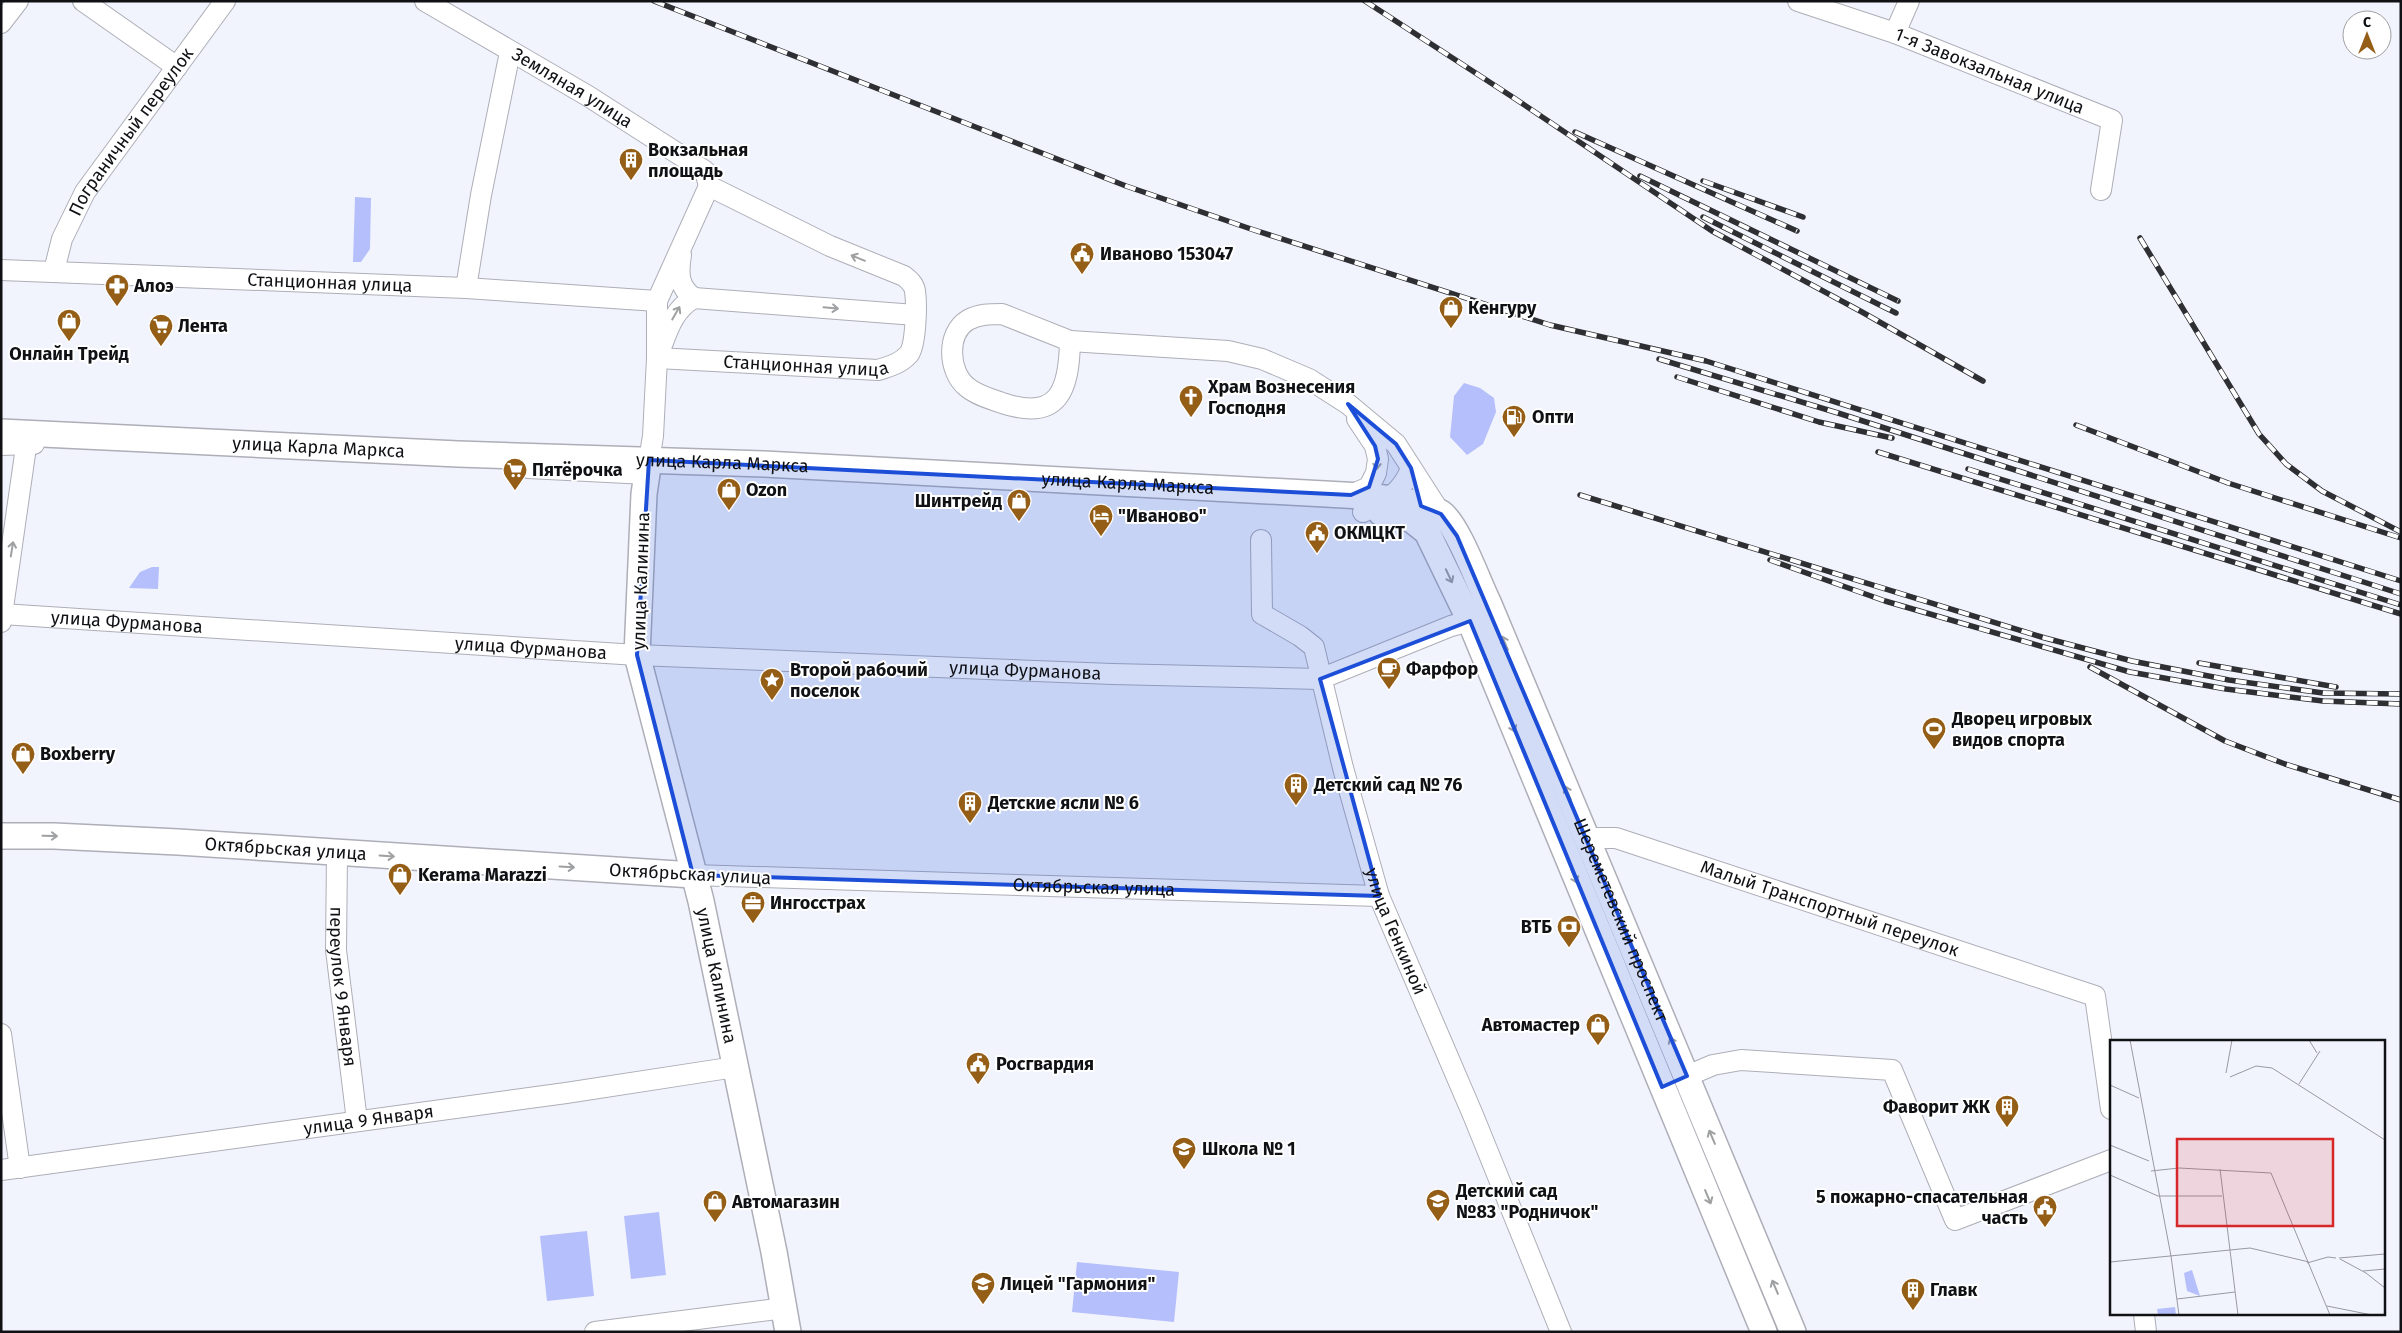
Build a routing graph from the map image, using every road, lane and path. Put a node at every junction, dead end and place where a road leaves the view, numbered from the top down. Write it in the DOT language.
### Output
graph roads {
  1 [pos="18,1"];
  2 [pos="83,1"];
  3 [pos="224,1"];
  4 [pos="424,1"];
  5 [pos="1798,1"];
  6 [pos="1910,1"];
  7 [pos="1,23"];
  8 [pos="1895,33"];
  9 [pos="510,52"];
  10 [pos="178,67"];
  11 [pos="709,186"];
  12 [pos="2101,190"];
  13 [pos="686,233"];
  14 [pos="1,270"];
  15 [pos="54,271"];
  16 [pos="466,288"];
  17 [pos="694,298"];
  18 [pos="657,301"];
  19 [pos="915,315"];
  20 [pos="1070,341"];
  21 [pos="657,358"];
  22 [pos="1348,404"];
  23 [pos="1,432"];
  24 [pos="28,438"];
  25 [pos="1,445"];
  26 [pos="648,467"];
  27 [pos="1411,468"];
  28 [pos="1389,499"];
  29 [pos="1359,501"];
  30 [pos="1430,517"];
  31 [pos="1262,540"];
  32 [pos="2,618"];
  33 [pos="1470,621"];
  34 [pos="637,655"];
  35 [pos="1320,679"];
  36 [pos="1,836"];
  37 [pos="1587,838"];
  38 [pos="1562,847"];
  39 [pos="337,853"];
  40 [pos="693,875"];
  41 [pos="1379,896"];
  42 [pos="1,1034"];
  43 [pos="735,1068"];
  44 [pos="1687,1076"];
  45 [pos="1662,1087"];
  46 [pos="2110,1102"];
  47 [pos="357,1120"];
  48 [pos="2110,1160"];
  49 [pos="11,1169"];
  50 [pos="2144,1316"];
  51 [pos="786,1320"];
  52 [pos="595,1332"];
  53 [pos="1561,1332"];
  54 [pos="1764,1332"];
  55 [pos="1794,1332"];
  56 [pos="2146,1332"];
  1 -- 7 [label="street"];
  2 -- 10 [label="street"];
  3 -- 10 [label="street, Пограничный переулок"];
  4 -- 9 [label="street, Земляная улица"];
  5 -- 8 [label="street, 1-я Завокзальная улица"];
  6 -- 8 [label="street"];
  8 -- 12 [label="street, 1-я Завокзальная улица"];
  9 -- 11 [label="street, Земляная улица"];
  9 -- 16 [label="street"];
  10 -- 15 [label="street, Пограничный переулок"];
  11 -- 13 [label="street"];
  19 -- 11 [label="street, one-way"];
  13 -- 17 [label="street"];
  13 -- 18 [label="street"];
  14 -- 15 [label="street, Станционная улица"];
  15 -- 16 [label="street, Станционная улица"];
  16 -- 18 [label="street, Станционная улица"];
  17 -- 19 [label="street, one-way"];
  21 -- 17 [label="street, one-way"];
  18 -- 21 [label="street"];
  19 -- 21 [label="street, Станционная улица"];
  20 -- 20 [label="street"];
  20 -- 22 [label="street"];
  21 -- 26 [label="street"];
  22 -- 27 [label="street"];
  22 -- 29 [label="street, one-way"];
  23 -- 24 [label="main road, улица Карла Маркса"];
  24 -- 25 [label="street, улица Карла Маркса"];
  24 -- 26 [label="main road, улица Карла Маркса"];
  32 -- 24 [label="street, one-way"];
  26 -- 29 [label="main road, улица Карла Маркса"];
  26 -- 34 [label="main road, улица Калинина"];
  27 -- 28 [label="street"];
  27 -- 29 [label="street"];
  27 -- 30 [label="street"];
  28 -- 29 [label="main road, улица Карла Маркса"];
  28 -- 30 [label="main road, улица Карла Маркса"];
  29 -- 30 [label="main road, улица Карла Маркса"];
  30 -- 33 [label="main road, Шереметевский проспект, one-way"];
  37 -- 30 [label="main road, Шереметевский проспект, one-way"];
  31 -- 35 [label="street, улица Генкиной"];
  32 -- 34 [label="street, улица Фурманова"];
  33 -- 35 [label="street, улица Фурманова"];
  33 -- 38 [label="main road, Шереметевский проспект, one-way"];
  34 -- 35 [label="street, улица Фурманова"];
  34 -- 40 [label="main road, улица Калинина"];
  35 -- 41 [label="street, улица Генкиной"];
  36 -- 39 [label="main road, Октябрьская улица, one-way"];
  37 -- 38 [label="main road, Малый Транспортный переулок"];
  44 -- 37 [label="main road, Шереметевский проспект, one-way"];
  37 -- 46 [label="street, Малый Транспортный переулок"];
  38 -- 45 [label="main road, Шереметевский проспект, one-way"];
  39 -- 40 [label="main road, Октябрьская улица, one-way"];
  39 -- 47 [label="street, переулок 9 Января"];
  40 -- 41 [label="street, Октябрьская улица"];
  40 -- 43 [label="main road, улица Калинина"];
  41 -- 53 [label="street, улица Генкиной"];
  42 -- 49 [label="street"];
  43 -- 47 [label="street, улица 9 Января"];
  43 -- 51 [label="main road, улица Калинина"];
  44 -- 45 [label="main road"];
  44 -- 48 [label="street"];
  55 -- 44 [label="main road, Шереметевский проспект, one-way"];
  45 -- 54 [label="main road, Шереметевский проспект, one-way"];
  47 -- 49 [label="street, улица 9 Января"];
  50 -- 56 [label="street"];
  51 -- 52 [label="street"];
}
